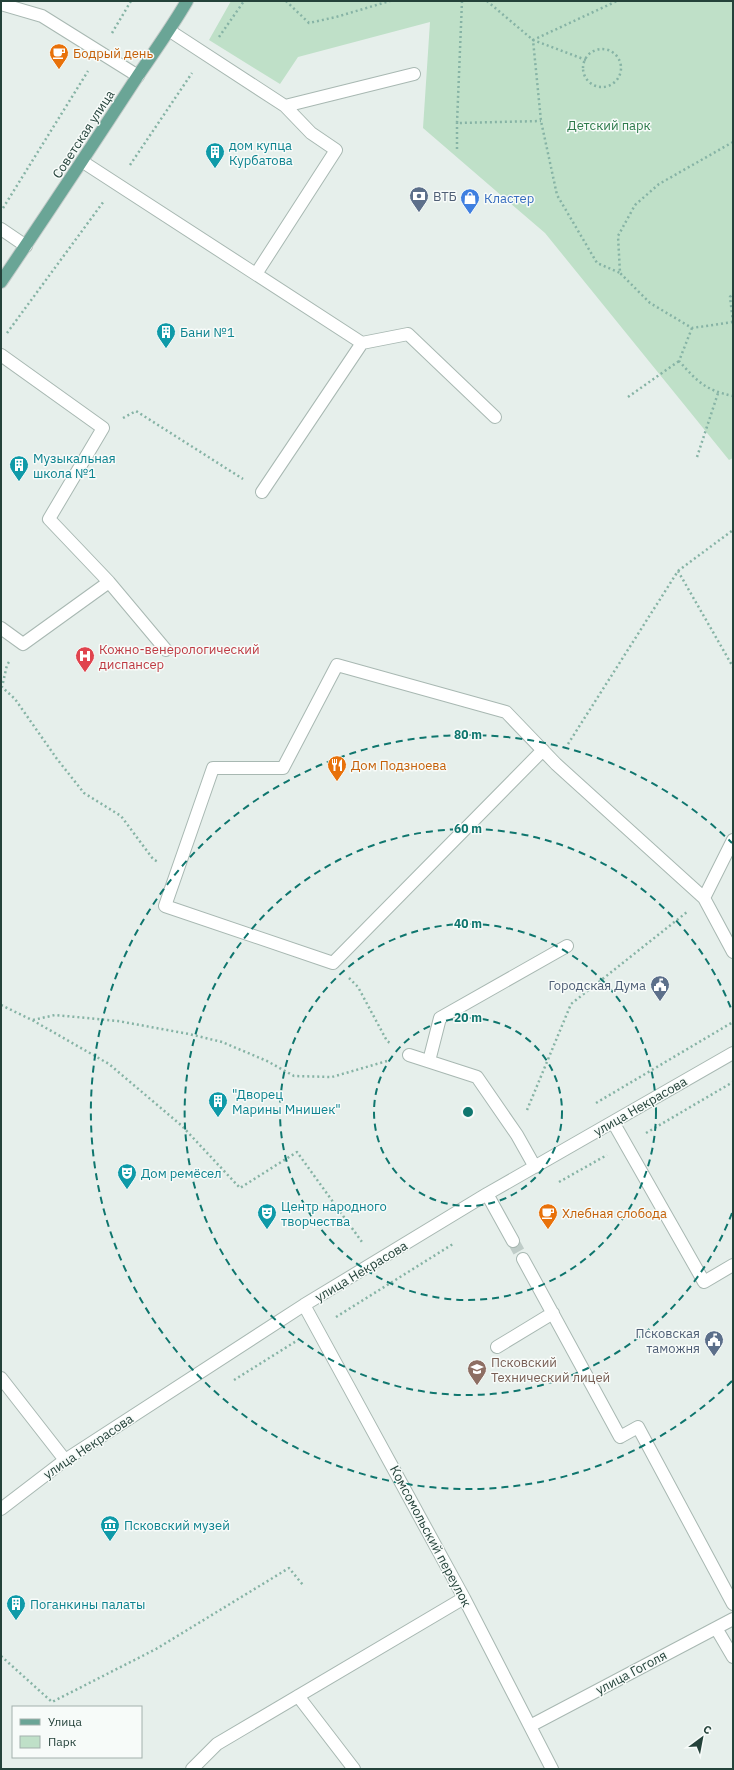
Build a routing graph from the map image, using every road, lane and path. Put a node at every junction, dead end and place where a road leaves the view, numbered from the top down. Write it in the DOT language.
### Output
graph roads {
  1 [pos="131,1"];
  2 [pos="188,1"];
  3 [pos="286,1"];
  4 [pos="390,1"];
  5 [pos="462,1"];
  6 [pos="487,1"];
  7 [pos="617,1"];
  8 [pos="1,4"];
  9 [pos="170,31"];
  10 [pos="533,40"];
  11 [pos="100,52"];
  12 [pos="586,60"];
  13 [pos="414,74"];
  14 [pos="138,76"];
  15 [pos="285,106"];
  16 [pos="541,121"];
  17 [pos="457,123"];
  18 [pos="733,142"];
  19 [pos="457,149"];
  20 [pos="83,162"];
  21 [pos="1,212"];
  22 [pos="1,229"];
  23 [pos="26,246"];
  24 [pos="620,273"];
  25 [pos="256,274"];
  26 [pos="1,282"];
  27 [pos="733,293"];
  28 [pos="733,322"];
  29 [pos="692,328"];
  30 [pos="362,343"];
  31 [pos="1,355"];
  32 [pos="679,361"];
  33 [pos="718,392"];
  34 [pos="733,396"];
  35 [pos="628,397"];
  36 [pos="495,417"];
  37 [pos="103,428"];
  38 [pos="697,457"];
  39 [pos="262,492"];
  40 [pos="733,530"];
  41 [pos="678,571"];
  42 [pos="109,582"];
  43 [pos="1,628"];
  44 [pos="23,644"];
  45 [pos="166,650"];
  46 [pos="733,667"];
  47 [pos="543,750"];
  48 [pos="556,764"];
  49 [pos="733,840"];
  50 [pos="176,873"];
  51 [pos="704,898"];
  52 [pos="567,946"];
  53 [pos="733,952"];
  54 [pos="333,963"];
  55 [pos="1,1005"];
  56 [pos="32,1020"];
  57 [pos="733,1052"];
  58 [pos="409,1055"];
  59 [pos="429,1060"];
  60 [pos="733,1082"];
  61 [pos="613,1122"];
  62 [pos="517,1135"];
  63 [pos="626,1144"];
  64 [pos="535,1167"];
  65 [pos="552,1185"];
  66 [pos="487,1194"];
  67 [pos="513,1241"];
  68 [pos="363,1243"];
  69 [pos="453,1244"];
  70 [pos="523,1259"];
  71 [pos="733,1265"];
  72 [pos="304,1305"];
  73 [pos="553,1313"];
  74 [pos="318,1328"];
  75 [pos="497,1347"];
  76 [pos="1,1378"];
  77 [pos="233,1381"];
  78 [pos="65,1460"];
  79 [pos="1,1509"];
  80 [pos="303,1585"];
  81 [pos="464,1598"];
  82 [pos="733,1604"];
  83 [pos="733,1619"];
  84 [pos="716,1628"];
  85 [pos="1,1656"];
  86 [pos="733,1657"];
  87 [pos="298,1696"];
  88 [pos="530,1726"];
  89 [pos="192,1769"];
  90 [pos="354,1769"];
  91 [pos="552,1769"];
  1 -- 11 [label="path"];
  2 -- 9 [label="main road, Советская улица"];
  3 -- 4 [label="path"];
  5 -- 17 [label="path"];
  6 -- 10 [label="path"];
  7 -- 10 [label="path"];
  8 -- 11 [label="street"];
  9 -- 14 [label="main road, Советская улица"];
  9 -- 15 [label="street"];
  10 -- 12 [label="path"];
  10 -- 16 [label="path"];
  11 -- 14 [label="street"];
  11 -- 21 [label="path"];
  12 -- 12 [label="path"];
  13 -- 15 [label="street"];
  14 -- 20 [label="main road, Советская улица"];
  15 -- 25 [label="street"];
  16 -- 17 [label="path"];
  16 -- 24 [label="path"];
  17 -- 19 [label="path"];
  18 -- 24 [label="path"];
  20 -- 23 [label="main road, Советская улица"];
  20 -- 25 [label="street"];
  22 -- 23 [label="street"];
  23 -- 26 [label="main road, Советская улица"];
  24 -- 29 [label="path"];
  25 -- 30 [label="street"];
  27 -- 28 [label="path"];
  28 -- 29 [label="path"];
  29 -- 32 [label="path"];
  30 -- 36 [label="street"];
  30 -- 39 [label="street"];
  31 -- 37 [label="street"];
  32 -- 33 [label="path"];
  32 -- 35 [label="path"];
  33 -- 34 [label="path"];
  33 -- 38 [label="path"];
  37 -- 39 [label="path"];
  37 -- 42 [label="street"];
  40 -- 41 [label="path"];
  41 -- 46 [label="path"];
  41 -- 48 [label="path"];
  42 -- 44 [label="street"];
  42 -- 45 [label="street"];
  43 -- 44 [label="street"];
  44 -- 50 [label="path"];
  47 -- 48 [label="street"];
  47 -- 50 [label="street"];
  47 -- 54 [label="street"];
  48 -- 51 [label="street"];
  49 -- 51 [label="street"];
  50 -- 54 [label="street"];
  51 -- 53 [label="street"];
  51 -- 62 [label="path"];
  52 -- 59 [label="street"];
  54 -- 58 [label="path"];
  55 -- 56 [label="path"];
  56 -- 58 [label="path"];
  56 -- 68 [label="path"];
  57 -- 61 [label="street, улица Некрасова"];
  58 -- 59 [label="street"];
  59 -- 62 [label="street"];
  60 -- 63 [label="path"];
  61 -- 63 [label="street"];
  61 -- 64 [label="street, улица Некрасова"];
  62 -- 64 [label="street"];
  63 -- 65 [label="path"];
  63 -- 71 [label="street"];
  64 -- 66 [label="street, улица Некрасова"];
  66 -- 67 [label="street"];
  66 -- 72 [label="street, улица Некрасова"];
  69 -- 74 [label="path"];
  70 -- 73 [label="street"];
  72 -- 74 [label="street, Комсомольский переулок"];
  72 -- 78 [label="street, улица Некрасова"];
  73 -- 75 [label="street"];
  73 -- 82 [label="street"];
  74 -- 77 [label="path"];
  74 -- 81 [label="street, Комсомольский переулок"];
  76 -- 78 [label="street"];
  78 -- 79 [label="street, улица Некрасова"];
  80 -- 85 [label="path"];
  81 -- 87 [label="street"];
  81 -- 88 [label="street, Комсомольский переулок"];
  83 -- 84 [label="street, улица Гоголя"];
  84 -- 86 [label="street"];
  84 -- 88 [label="street, улица Гоголя"];
  87 -- 89 [label="street"];
  87 -- 90 [label="street"];
  88 -- 91 [label="street, Комсомольский переулок"];
}
